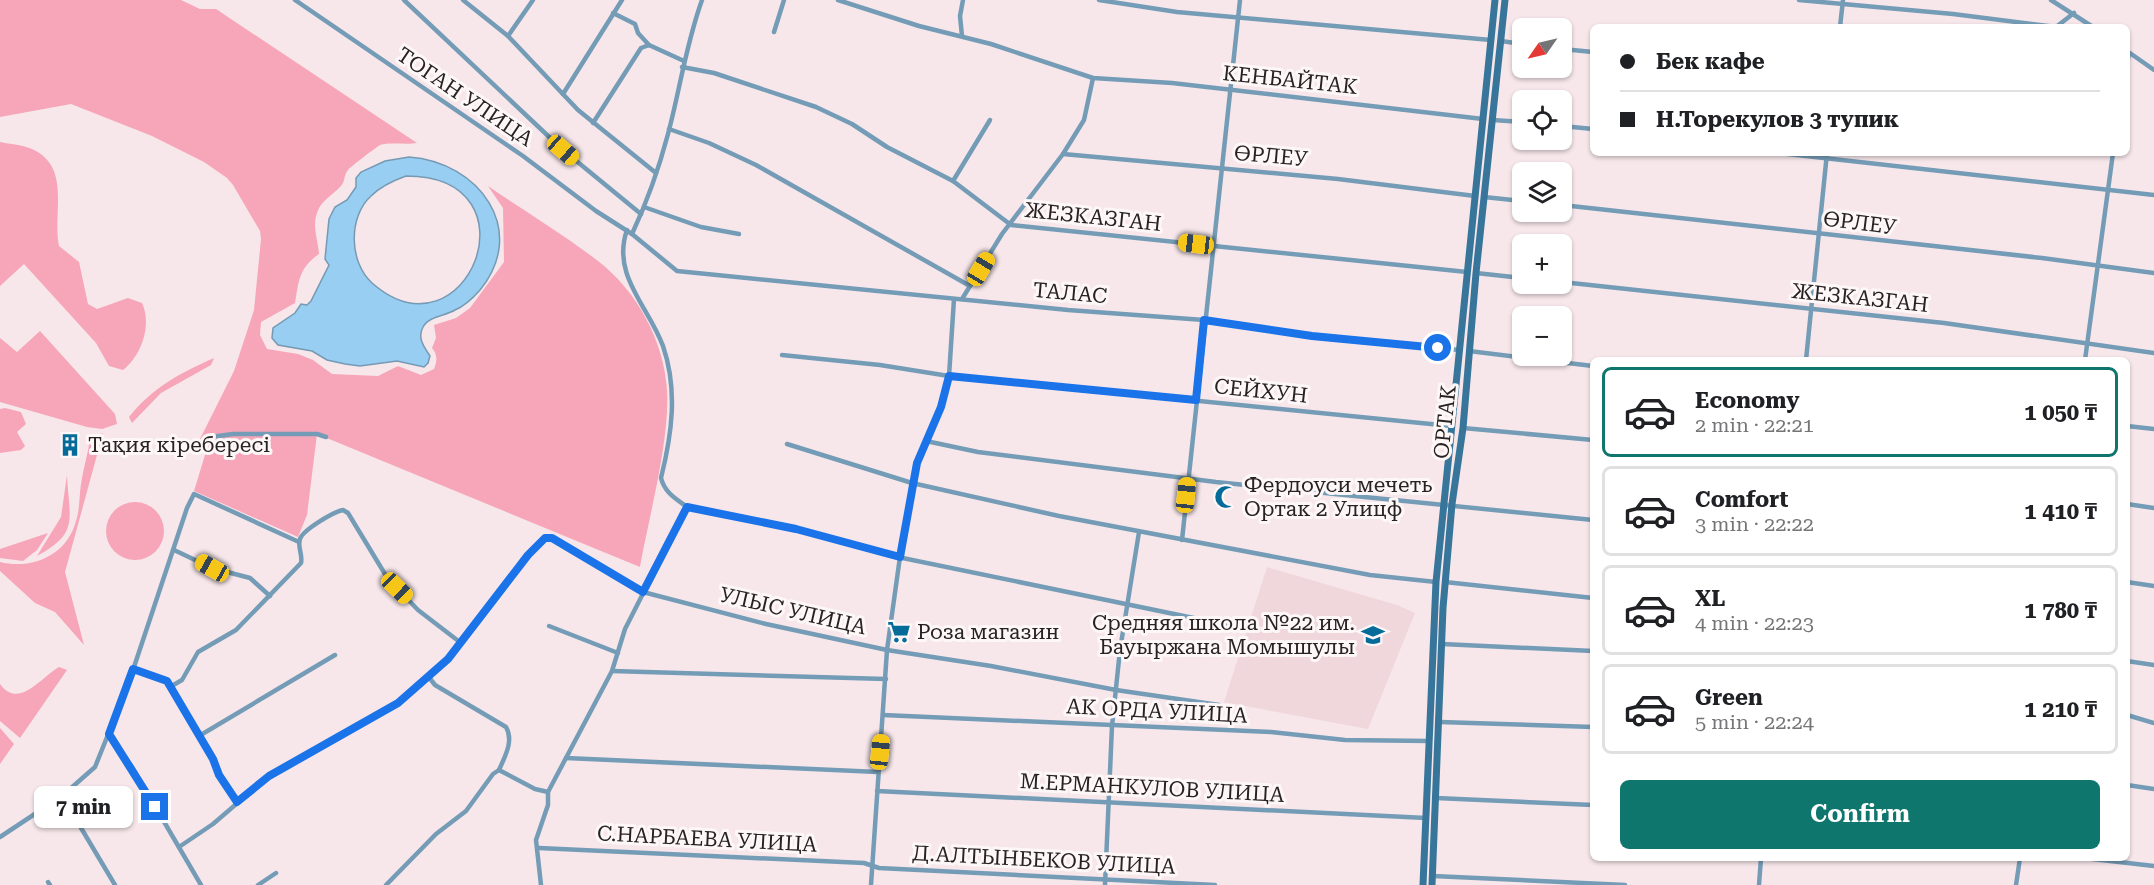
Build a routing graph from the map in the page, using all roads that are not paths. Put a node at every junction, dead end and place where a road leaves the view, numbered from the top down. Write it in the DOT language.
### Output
graph roads {
  1 [pos="295,0"];
  2 [pos="404,0"];
  3 [pos="463,0"];
  4 [pos="534,0"];
  5 [pos="622,0"];
  6 [pos="702,0"];
  7 [pos="784,0"];
  8 [pos="838,0"];
  9 [pos="963,0"];
  10 [pos="1099,0"];
  11 [pos="1240,0"];
  12 [pos="1496,0"];
  13 [pos="1505,0"];
  14 [pos="1799,0"];
  15 [pos="2051,0"];
  16 [pos="1843,2"];
  17 [pos="613,13"];
  18 [pos="2074,13"];
  19 [pos="1238,18"];
  20 [pos="1840,24"];
  21 [pos="2032,24"];
  22 [pos="2060,24"];
  23 [pos="2089,24"];
  24 [pos="774,32"];
  25 [pos="508,36"];
  26 [pos="962,36"];
  27 [pos="1491,40"];
  28 [pos="1502,41"];
  29 [pos="1512,42"];
  30 [pos="649,45"];
  31 [pos="1572,50"];
  32 [pos="1590,52"];
  33 [pos="2130,53"];
  34 [pos="683,64"];
  35 [pos="2154,70"];
  36 [pos="1093,78"];
  37 [pos="1230,90"];
  38 [pos="563,94"];
  39 [pos="1483,119"];
  40 [pos="990,120"];
  41 [pos="1493,120"];
  42 [pos="1512,121"];
  43 [pos="593,123"];
  44 [pos="1572,127"];
  45 [pos="669,129"];
  46 [pos="1590,129"];
  47 [pos="1063,154"];
  48 [pos="1799,156"];
  49 [pos="1827,156"];
  50 [pos="2113,156"];
  51 [pos="1826,160"];
  52 [pos="1224,168"];
  53 [pos="656,173"];
  54 [pos="953,181"];
  55 [pos="2108,189"];
  56 [pos="2154,195"];
  57 [pos="1475,196"];
  58 [pos="1484,197"];
  59 [pos="1512,200"];
  60 [pos="1572,206"];
  61 [pos="644,207"];
  62 [pos="641,214"];
  63 [pos="1011,225"];
  64 [pos="627,230"];
  65 [pos="632,234"];
  66 [pos="739,234"];
  67 [pos="1817,235"];
  68 [pos="1213,246"];
  69 [pos="2098,266"];
  70 [pos="677,270"];
  71 [pos="1467,272"];
  72 [pos="1476,273"];
  73 [pos="2154,273"];
  74 [pos="1512,277"];
  75 [pos="1572,283"];
  76 [pos="970,286"];
  77 [pos="954,299"];
  78 [pos="962,299"];
  79 [pos="1809,310"];
  80 [pos="1204,320"];
  81 [pos="2088,345"];
  82 [pos="1459,350"];
  83 [pos="1469,351"];
  84 [pos="2154,353"];
  85 [pos="782,355"];
  86 [pos="1806,357"];
  87 [pos="2086,357"];
  88 [pos="1590,366"];
  89 [pos="949,376"];
  90 [pos="1196,400"];
  91 [pos="1451,426"];
  92 [pos="2130,426"];
  93 [pos="1463,428"];
  94 [pos="2154,429"];
  95 [pos="211,437"];
  96 [pos="326,437"];
  97 [pos="1590,440"];
  98 [pos="926,441"];
  99 [pos="787,444"];
  100 [pos="1188,477"];
  101 [pos="912,483"];
  102 [pos="1447,504"];
  103 [pos="2130,504"];
  104 [pos="687,507"];
  105 [pos="2154,508"];
  106 [pos="1590,520"];
  107 [pos="1139,532"];
  108 [pos="1182,540"];
  109 [pos="299,542"];
  110 [pos="174,550"];
  111 [pos="900,557"];
  112 [pos="1436,582"];
  113 [pos="1445,582"];
  114 [pos="2130,582"];
  115 [pos="2154,586"];
  116 [pos="643,592"];
  117 [pos="270,596"];
  118 [pos="1590,598"];
  119 [pos="1127,606"];
  120 [pos="549,626"];
  121 [pos="1242,628"];
  122 [pos="461,643"];
  123 [pos="1442,644"];
  124 [pos="887,650"];
  125 [pos="1590,651"];
  126 [pos="618,653"];
  127 [pos="335,655"];
  128 [pos="2130,661"];
  129 [pos="2154,665"];
  130 [pos="133,669"];
  131 [pos="612,671"];
  132 [pos="428,676"];
  133 [pos="886,679"];
  134 [pos="170,687"];
  135 [pos="1116,690"];
  136 [pos="1219,705"];
  137 [pos="883,715"];
  138 [pos="2130,717"];
  139 [pos="1440,722"];
  140 [pos="2154,723"];
  141 [pos="1112,726"];
  142 [pos="1590,727"];
  143 [pos="109,734"];
  144 [pos="199,736"];
  145 [pos="1429,741"];
  146 [pos="566,758"];
  147 [pos="499,770"];
  148 [pos="878,772"];
  149 [pos="2130,785"];
  150 [pos="2154,789"];
  151 [pos="877,791"];
  152 [pos="548,792"];
  153 [pos="62,796"];
  154 [pos="1436,798"];
  155 [pos="237,802"];
  156 [pos="1109,802"];
  157 [pos="1590,805"];
  158 [pos="1426,818"];
  159 [pos="0,837"];
  160 [pos="179,847"];
  161 [pos="539,848"];
  162 [pos="1761,861"];
  163 [pos="2020,861"];
  164 [pos="2110,861"];
  165 [pos="2154,866"];
  166 [pos="872,867"];
  167 [pos="276,873"];
  168 [pos="1433,876"];
  169 [pos="1105,882"];
  170 [pos="115,885"];
  171 [pos="201,885"];
  172 [pos="258,885"];
  173 [pos="386,885"];
  174 [pos="541,885"];
  175 [pos="871,885"];
  176 [pos="1215,885"];
  177 [pos="1423,885"];
  178 [pos="1432,885"];
  179 [pos="1625,885"];
  180 [pos="1759,885"];
  181 [pos="2016,885"];
  1 -- 64 [label="street, ТОГАН УЛИЦА"];
  2 -- 62 [label="street, ТОГАН УЛИЦА"];
  3 -- 25 [label="street"];
  4 -- 25 [label="street"];
  5 -- 17 [label="street"];
  6 -- 34 [label="street"];
  7 -- 24 [label="street"];
  8 -- 26 [label="street, КЕНБАЙТАК"];
  9 -- 26 [label="street"];
  10 -- 19 [label="street"];
  11 -- 19 [label="street"];
  12 -- 27 [label="street, ОРТАК"];
  13 -- 28 [label="street, ОРТАК"];
  14 -- 16 [label="street"];
  15 -- 18 [label="street"];
  16 -- 20 [label="street"];
  16 -- 21 [label="street"];
  17 -- 30 [label="street"];
  17 -- 38 [label="street"];
  18 -- 22 [label="street"];
  18 -- 23 [label="street"];
  19 -- 27 [label="street"];
  19 -- 37 [label="street"];
  25 -- 38 [label="street"];
  26 -- 36 [label="street, КЕНБАЙТАК"];
  27 -- 39 [label="street, ОРТАК"];
  28 -- 29 [label="street"];
  28 -- 41 [label="street, ОРТАК"];
  30 -- 34 [label="street, ЖЕЗКАЗГАН"];
  30 -- 43 [label="street"];
  31 -- 32 [label="street"];
  33 -- 35 [label="street"];
  34 -- 45 [label="street"];
  34 -- 54 [label="street, ЖЕЗКАЗГАН"];
  36 -- 37 [label="street, КЕНБАЙТАК"];
  36 -- 47 [label="street"];
  37 -- 39 [label="street, КЕНБАЙТАК"];
  37 -- 52 [label="street"];
  38 -- 43 [label="street"];
  39 -- 57 [label="street, ОРТАК"];
  40 -- 54 [label="street"];
  41 -- 42 [label="street"];
  41 -- 58 [label="street, ОРТАК"];
  43 -- 53 [label="street"];
  44 -- 46 [label="street"];
  45 -- 53 [label="street"];
  45 -- 76 [label="street"];
  47 -- 52 [label="street, ӨРЛЕУ"];
  47 -- 63 [label="street"];
  48 -- 51 [label="street"];
  49 -- 51 [label="street"];
  50 -- 55 [label="street"];
  51 -- 55 [label="street"];
  51 -- 67 [label="street"];
  52 -- 57 [label="street, ӨРЛЕУ"];
  52 -- 68 [label="street"];
  53 -- 61 [label="street"];
  54 -- 63 [label="street, ЖЕЗКАЗГАН"];
  55 -- 56 [label="street"];
  55 -- 69 [label="street"];
  57 -- 71 [label="street, ОРТАК"];
  58 -- 59 [label="street"];
  58 -- 72 [label="street, ОРТАК"];
  60 -- 67 [label="street, ӨРЛЕУ"];
  61 -- 62 [label="street"];
  61 -- 66 [label="street"];
  62 -- 65 [label="street"];
  63 -- 68 [label="street, ЖЕЗКАЗГАН"];
  63 -- 76 [label="street"];
  64 -- 65 [label="street, ТОГАН УЛИЦА"];
  64 -- 104 [label="street"];
  65 -- 70 [label="street, ТОГАН УЛИЦА"];
  67 -- 69 [label="street, ӨРЛЕУ"];
  67 -- 79 [label="street"];
  68 -- 71 [label="street, ЖЕЗКАЗГАН"];
  68 -- 80 [label="street"];
  69 -- 73 [label="street, ӨРЛЕУ"];
  69 -- 81 [label="street"];
  70 -- 77 [label="street, ТАЛАС"];
  71 -- 82 [label="street, ОРТАК"];
  72 -- 74 [label="street"];
  72 -- 83 [label="street, ОРТАК"];
  75 -- 79 [label="street, ЖЕЗКАЗГАН"];
  76 -- 78 [label="street"];
  77 -- 78 [label="street, ТАЛАС"];
  77 -- 89 [label="street"];
  78 -- 80 [label="street, ТАЛАС"];
  79 -- 81 [label="street, ЖЕЗКАЗГАН"];
  79 -- 86 [label="street"];
  80 -- 82 [label="street, ТАЛАС"];
  80 -- 90 [label="street"];
  81 -- 84 [label="street, ЖЕЗКАЗГАН"];
  81 -- 87 [label="street"];
  82 -- 91 [label="street, ОРТАК"];
  83 -- 88 [label="street"];
  83 -- 93 [label="street, ОРТАК"];
  85 -- 89 [label="street, СЕЙХУН"];
  89 -- 90 [label="street, СЕЙХУН"];
  89 -- 98 [label="street"];
  90 -- 91 [label="street, СЕЙХУН"];
  90 -- 100 [label="street"];
  91 -- 102 [label="street, ОРТАК"];
  92 -- 94 [label="street"];
  93 -- 97 [label="street"];
  93 -- 102 [label="street, ОРТАК"];
  95 -- 96 [label="street"];
  98 -- 100 [label="street"];
  98 -- 101 [label="street"];
  99 -- 101 [label="street"];
  100 -- 102 [label="street"];
  100 -- 108 [label="street"];
  101 -- 107 [label="street"];
  101 -- 111 [label="street"];
  102 -- 106 [label="street"];
  102 -- 112 [label="street, ОРТАК"];
  102 -- 113 [label="street, ОРТАК"];
  103 -- 105 [label="street"];
  104 -- 111 [label="street"];
  104 -- 116 [label="street"];
  107 -- 108 [label="street"];
  107 -- 119 [label="street"];
  108 -- 112 [label="street"];
  109 -- 110 [label="street"];
  109 -- 117 [label="street"];
  109 -- 122 [label="street"];
  110 -- 117 [label="street"];
  110 -- 130 [label="street"];
  111 -- 119 [label="street"];
  111 -- 124 [label="street"];
  112 -- 145 [label="street, ОРТАК"];
  113 -- 118 [label="street"];
  113 -- 123 [label="street, ОРТАК"];
  114 -- 115 [label="street"];
  116 -- 122 [label="street, УЛЫС УЛИЦА"];
  116 -- 124 [label="street, УЛЫС УЛИЦА"];
  116 -- 126 [label="street"];
  117 -- 134 [label="street"];
  119 -- 121 [label="street"];
  119 -- 135 [label="street"];
  120 -- 126 [label="street"];
  122 -- 132 [label="street"];
  123 -- 125 [label="street"];
  123 -- 139 [label="street, ОРТАК"];
  124 -- 133 [label="street"];
  124 -- 135 [label="street, УЛЫС УЛИЦА"];
  126 -- 131 [label="street"];
  127 -- 144 [label="street"];
  128 -- 129 [label="street"];
  130 -- 134 [label="street"];
  130 -- 143 [label="street"];
  131 -- 133 [label="street"];
  131 -- 146 [label="street"];
  132 -- 147 [label="street"];
  132 -- 155 [label="street"];
  133 -- 137 [label="street"];
  134 -- 144 [label="street"];
  135 -- 136 [label="street, УЛЫС УЛИЦА"];
  135 -- 141 [label="street"];
  137 -- 141 [label="street, АК ОРДА УЛИЦА"];
  137 -- 148 [label="street"];
  138 -- 140 [label="street"];
  139 -- 142 [label="street"];
  139 -- 154 [label="street, ОРТАК"];
  141 -- 145 [label="street, АК ОРДА УЛИЦА"];
  141 -- 156 [label="street"];
  143 -- 153 [label="street"];
  143 -- 160 [label="street"];
  144 -- 155 [label="street"];
  145 -- 158 [label="street, ОРТАК"];
  146 -- 148 [label="street"];
  146 -- 152 [label="street"];
  147 -- 152 [label="street"];
  147 -- 173 [label="street"];
  148 -- 151 [label="street"];
  149 -- 150 [label="street"];
  151 -- 156 [label="street, М.ЕРМАНКУЛОВ УЛИЦА"];
  151 -- 166 [label="street"];
  152 -- 161 [label="street"];
  153 -- 159 [label="street"];
  153 -- 170 [label="street"];
  154 -- 157 [label="street"];
  154 -- 168 [label="street, ОРТАК"];
  155 -- 160 [label="street"];
  156 -- 158 [label="street, М.ЕРМАНКУЛОВ УЛИЦА"];
  156 -- 169 [label="street"];
  158 -- 177 [label="street, ОРТАК"];
  160 -- 171 [label="street"];
  161 -- 166 [label="street, С.НАРБАЕВА УЛИЦА"];
  161 -- 174 [label="street"];
  162 -- 180 [label="street"];
  163 -- 181 [label="street"];
  164 -- 165 [label="street"];
  166 -- 169 [label="street, Д.АЛТЫНБЕКОВ УЛИЦА"];
  166 -- 175 [label="street"];
  167 -- 172 [label="street"];
  168 -- 178 [label="street, ОРТАК"];
  168 -- 179 [label="street"];
  169 -- 176 [label="street, Д.АЛТЫНБЕКОВ УЛИЦА"];
}
